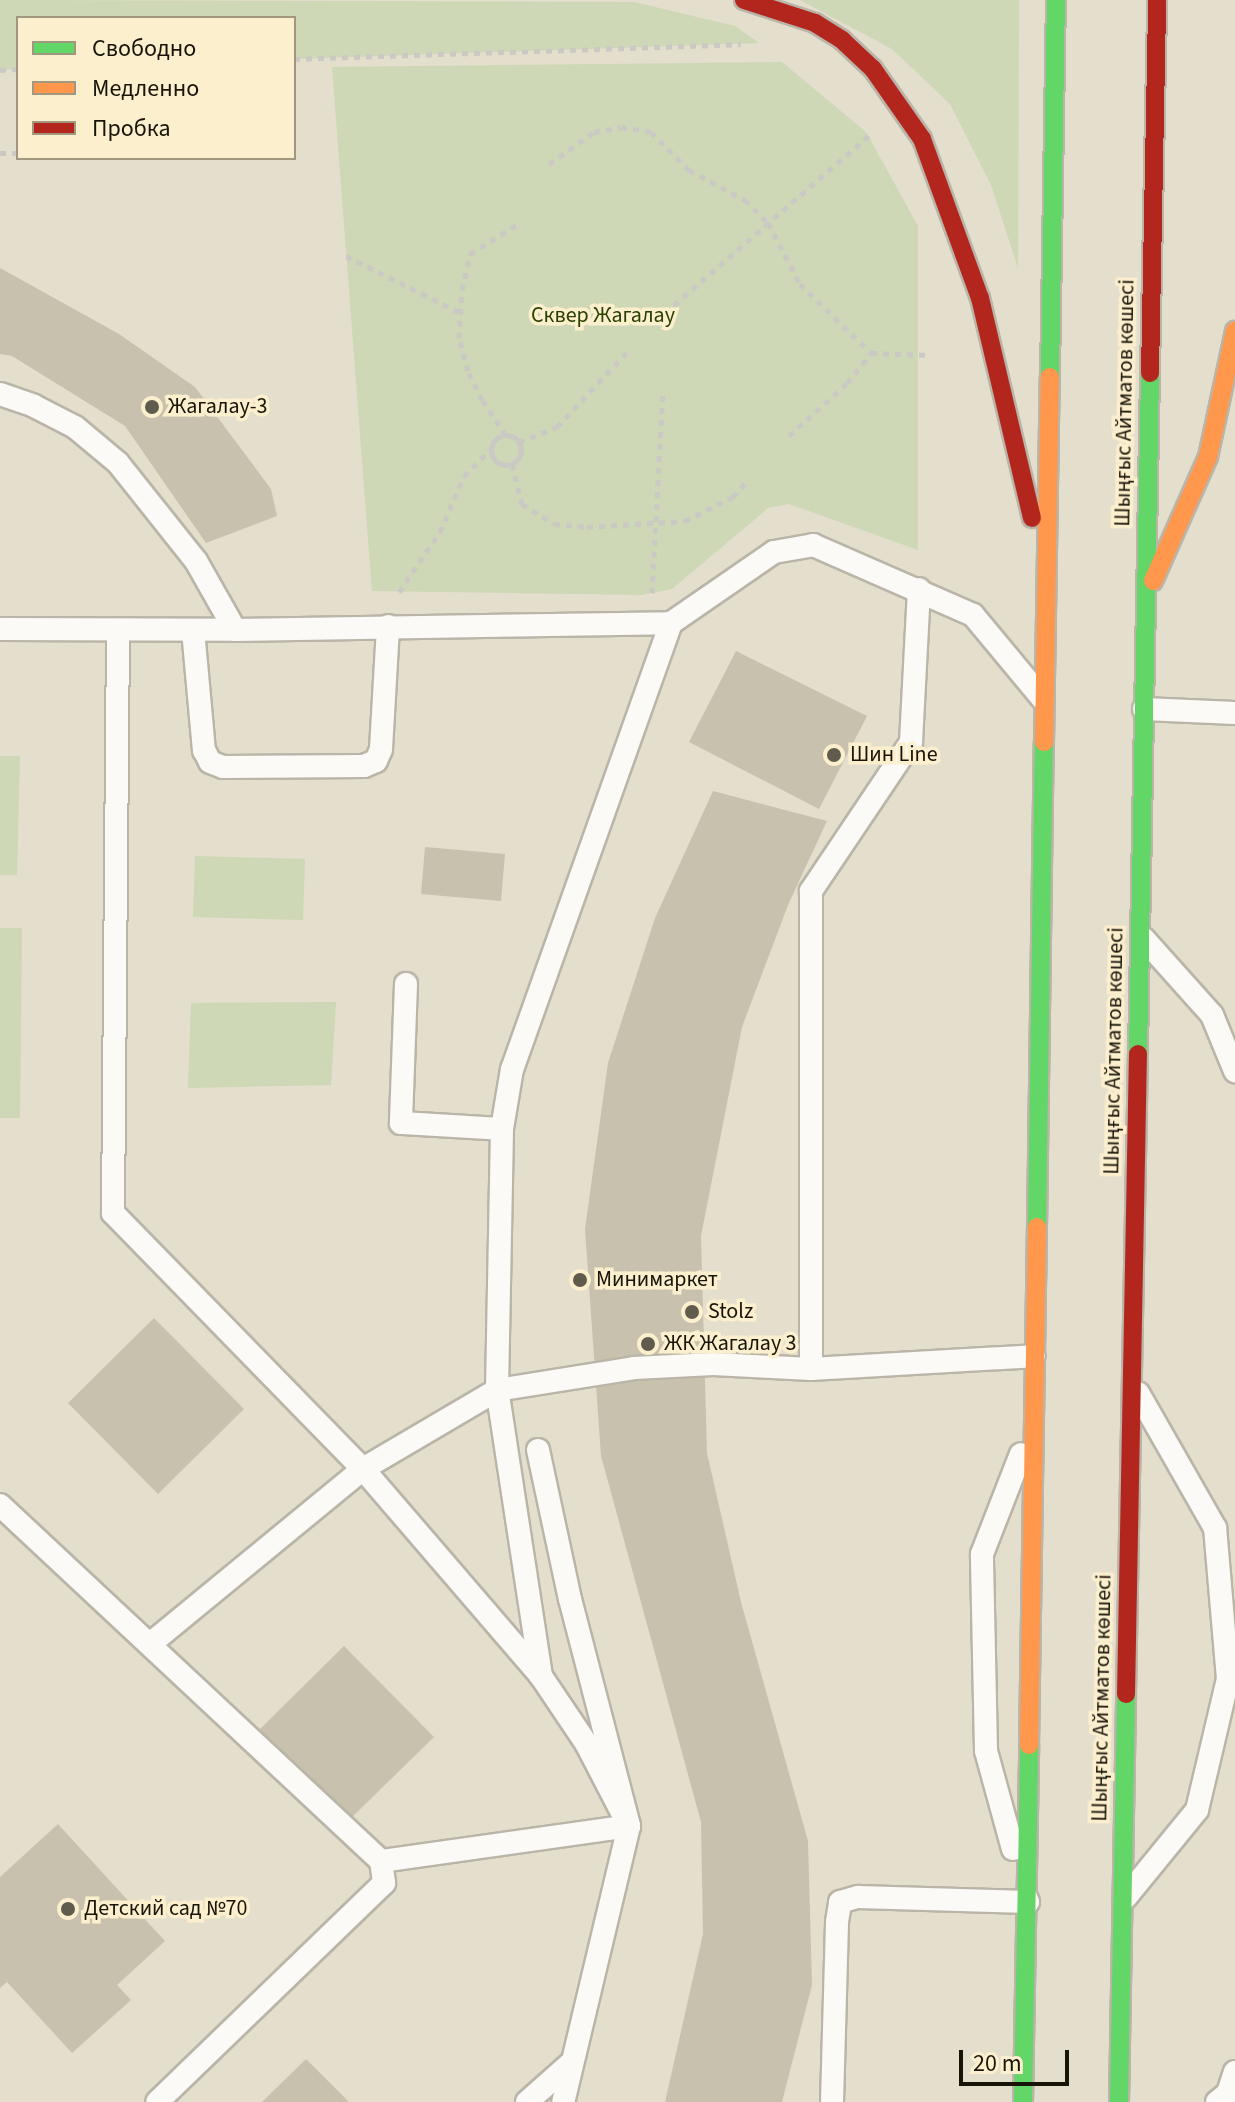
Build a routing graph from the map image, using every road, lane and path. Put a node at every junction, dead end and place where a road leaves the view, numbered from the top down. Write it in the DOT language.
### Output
graph roads {
  1 [pos="744,0"];
  2 [pos="1056,0"];
  3 [pos="1157,0"];
  4 [pos="744,44"];
  5 [pos="296,59"];
  6 [pos="877,129"];
  7 [pos="549,164"];
  8 [pos="768,223"];
  9 [pos="518,224"];
  10 [pos="346,256"];
  11 [pos="674,305"];
  12 [pos="461,313"];
  13 [pos="1235,331"];
  14 [pos="629,350"];
  15 [pos="871,353"];
  16 [pos="930,355"];
  17 [pos="663,389"];
  18 [pos="0,394"];
  19 [pos="506,435"];
  20 [pos="789,436"];
  21 [pos="519,442"];
  22 [pos="491,449"];
  23 [pos="512,464"];
  24 [pos="745,483"];
  25 [pos="656,521"];
  26 [pos="1047,584"];
  27 [pos="919,589"];
  28 [pos="399,592"];
  29 [pos="652,593"];
  30 [pos="1146,598"];
  31 [pos="671,623"];
  32 [pos="388,626"];
  33 [pos="0,629"];
  34 [pos="118,630"];
  35 [pos="193,630"];
  36 [pos="235,630"];
  37 [pos="1045,702"];
  38 [pos="1144,709"];
  39 [pos="1235,713"];
  40 [pos="1140,935"];
  41 [pos="406,984"];
  42 [pos="1235,1071"];
  43 [pos="502,1129"];
  44 [pos="1034,1356"];
  45 [pos="811,1369"];
  46 [pos="1132,1382"];
  47 [pos="497,1390"];
  48 [pos="1032,1427"];
  49 [pos="538,1450"];
  50 [pos="363,1469"];
  51 [pos="0,1505"];
  52 [pos="150,1644"];
  53 [pos="541,1676"];
  54 [pos="629,1826"];
  55 [pos="381,1861"];
  56 [pos="1123,1901"];
  57 [pos="1028,1902"];
  58 [pos="572,2062"];
  59 [pos="1235,2072"];
  60 [pos="159,2102"];
  61 [pos="527,2102"];
  62 [pos="563,2102"];
  63 [pos="832,2102"];
  64 [pos="1023,2102"];
  65 [pos="1119,2102"];
  66 [pos="1217,2102"];
  1 -- 26 [label="main road"];
  2 -- 26 [label="main road"];
  3 -- 30 [label="main road, Шыңғыс Айтматов көшесі"];
  4 -- 5 [label="path"];
  6 -- 8 [label="path"];
  7 -- 8 [label="path"];
  8 -- 11 [label="path"];
  8 -- 15 [label="path"];
  9 -- 12 [label="path"];
  10 -- 12 [label="path"];
  12 -- 19 [label="path"];
  13 -- 30 [label="main road"];
  14 -- 21 [label="path"];
  15 -- 16 [label="path"];
  15 -- 20 [label="path"];
  17 -- 25 [label="path"];
  18 -- 36 [label="lane"];
  19 -- 21 [label="path"];
  19 -- 22 [label="path"];
  21 -- 23 [label="path"];
  22 -- 23 [label="path"];
  22 -- 28 [label="path"];
  23 -- 25 [label="path"];
  24 -- 25 [label="path"];
  25 -- 29 [label="path"];
  26 -- 37 [label="main road"];
  27 -- 31 [label="lane"];
  27 -- 37 [label="lane"];
  27 -- 45 [label="lane"];
  30 -- 38 [label="main road, Шыңғыс Айтматов көшесі"];
  31 -- 32 [label="lane"];
  31 -- 43 [label="lane"];
  32 -- 35 [label="lane"];
  32 -- 36 [label="lane"];
  33 -- 34 [label="lane"];
  34 -- 35 [label="lane"];
  34 -- 50 [label="lane"];
  35 -- 36 [label="lane"];
  37 -- 44 [label="main road"];
  38 -- 39 [label="lane"];
  38 -- 40 [label="main road, Шыңғыс Айтматов көшесі"];
  40 -- 42 [label="lane"];
  40 -- 46 [label="main road, Шыңғыс Айтматов көшесі"];
  41 -- 43 [label="lane"];
  43 -- 47 [label="lane"];
  44 -- 45 [label="lane"];
  44 -- 48 [label="main road"];
  45 -- 47 [label="lane"];
  46 -- 56 [label="main road, Шыңғыс Айтматов көшесі"];
  46 -- 56 [label="lane"];
  47 -- 50 [label="lane"];
  47 -- 53 [label="lane"];
  48 -- 57 [label="main road"];
  48 -- 57 [label="lane"];
  49 -- 54 [label="lane"];
  50 -- 52 [label="lane"];
  50 -- 53 [label="lane"];
  51 -- 52 [label="lane"];
  52 -- 55 [label="lane"];
  53 -- 54 [label="lane"];
  54 -- 55 [label="lane"];
  54 -- 58 [label="lane"];
  55 -- 60 [label="lane"];
  56 -- 65 [label="main road, Шыңғыс Айтматов көшесі"];
  57 -- 63 [label="lane"];
  57 -- 64 [label="main road"];
  58 -- 61 [label="lane"];
  58 -- 62 [label="lane"];
  59 -- 66 [label="lane"];
}
